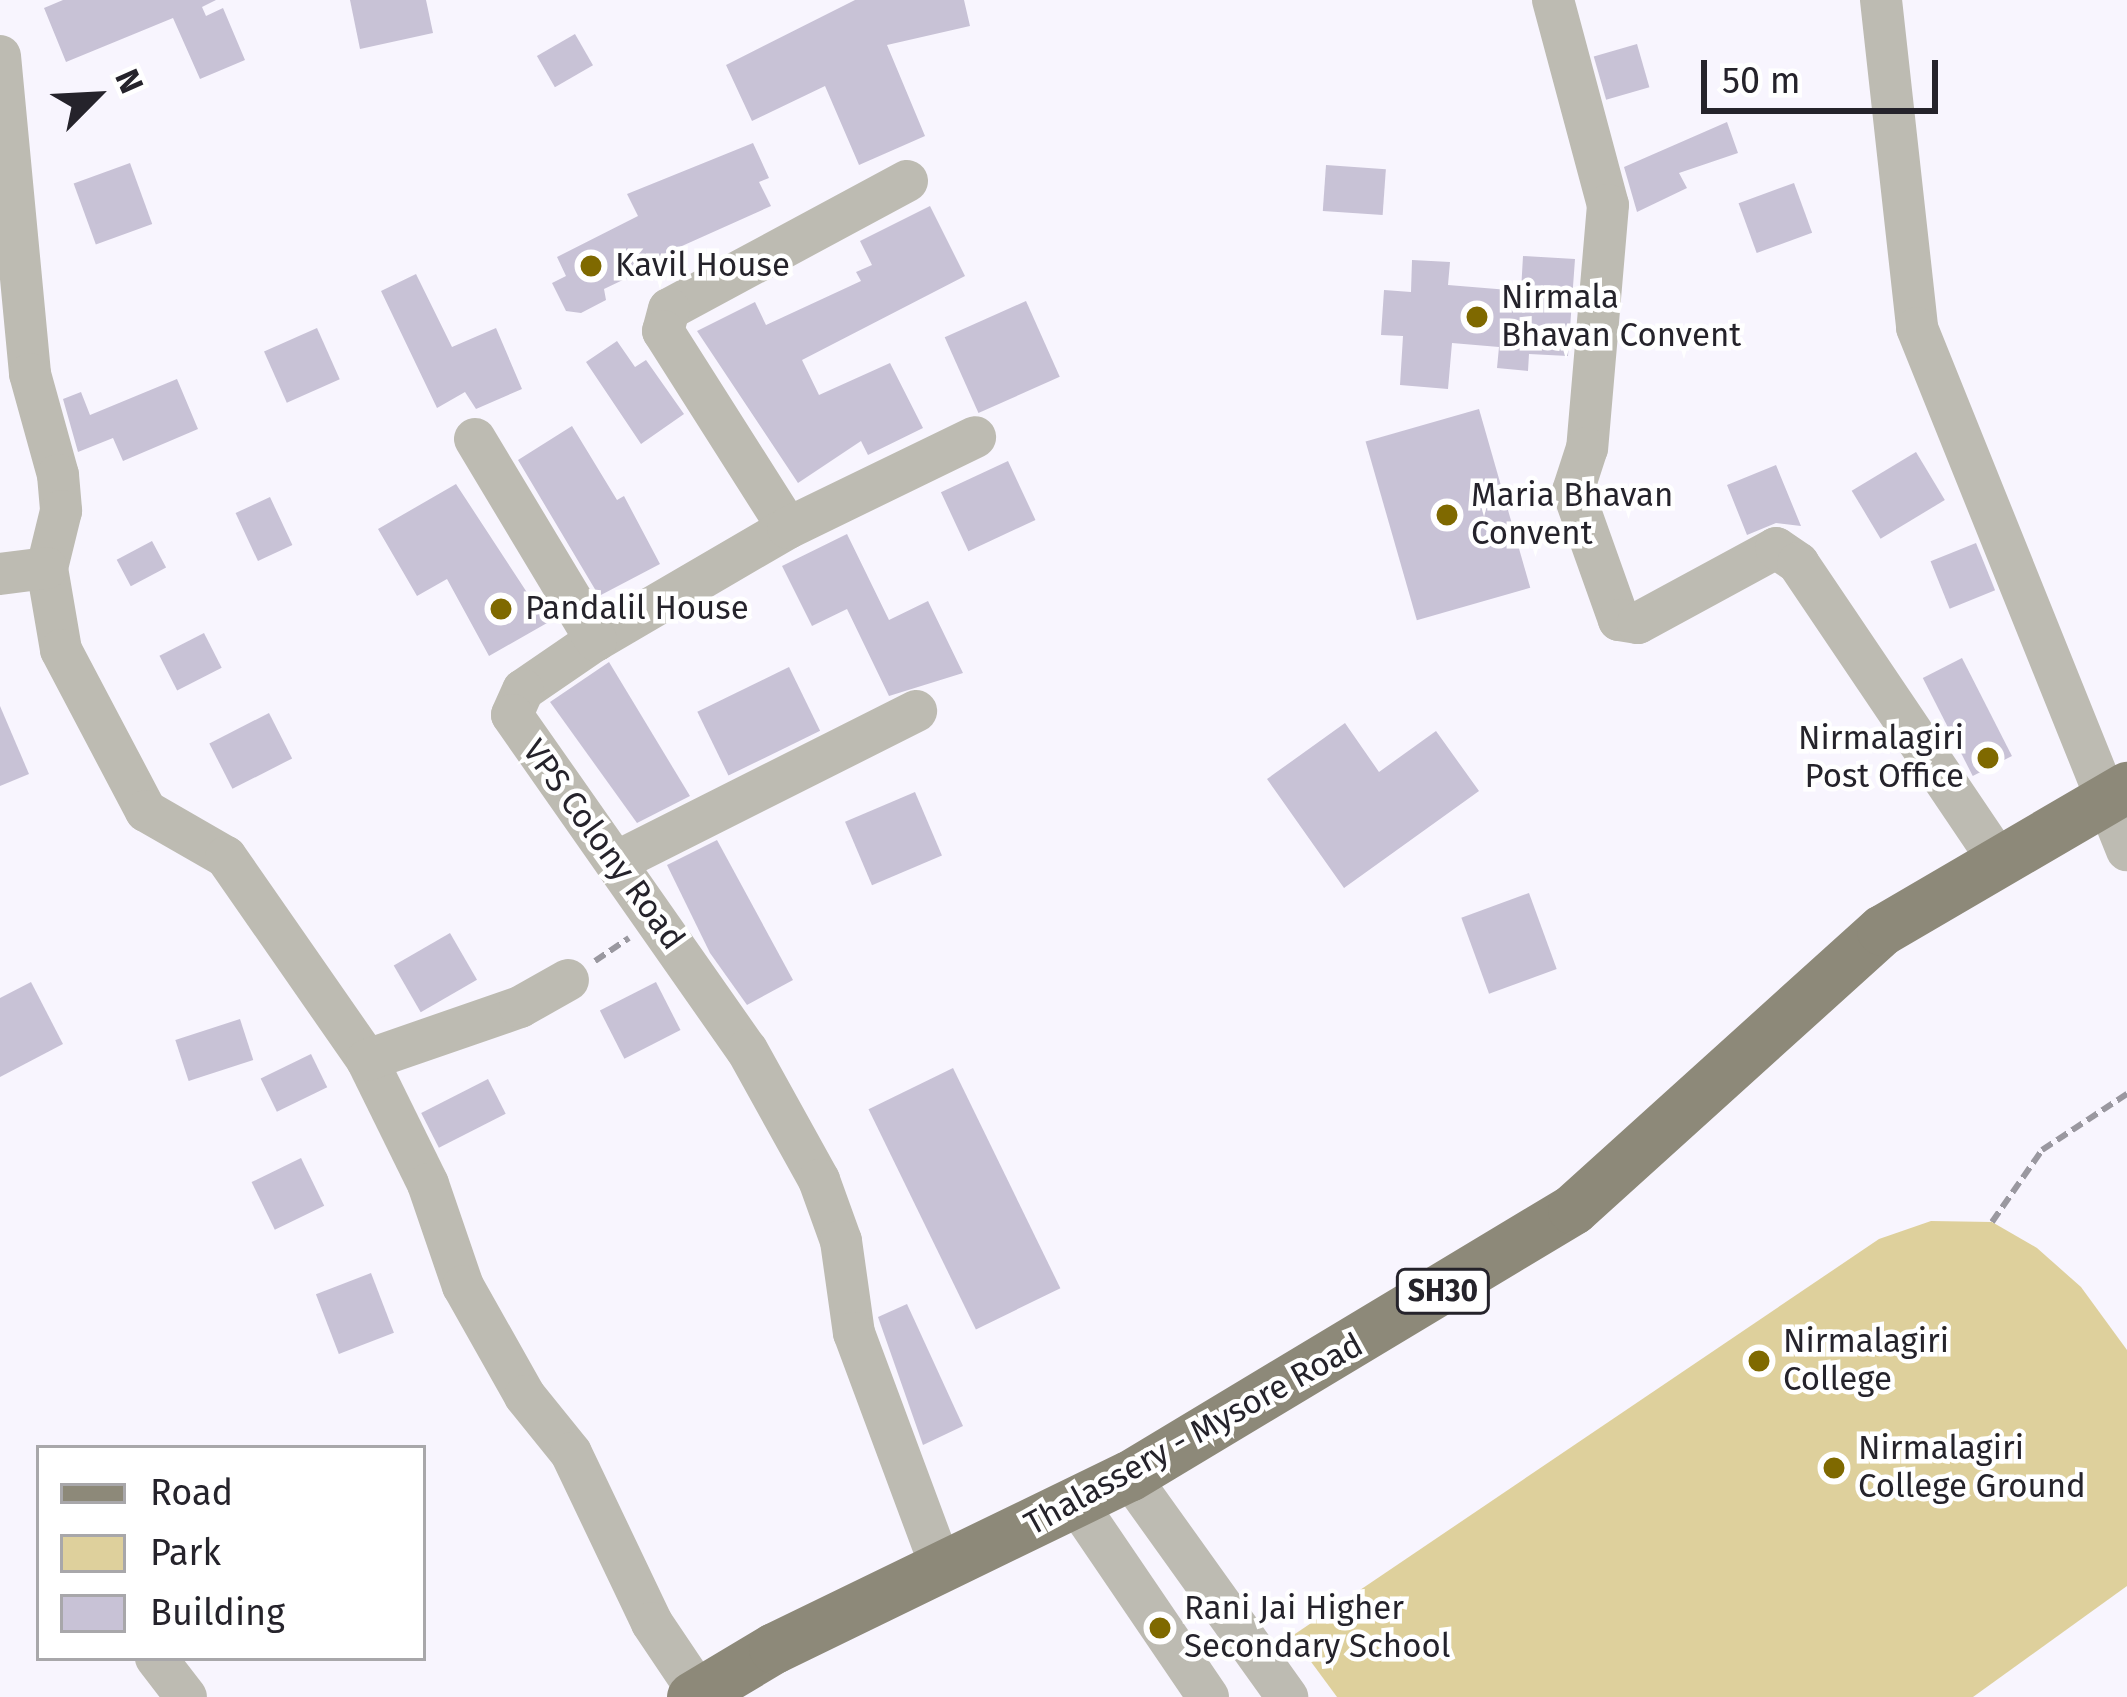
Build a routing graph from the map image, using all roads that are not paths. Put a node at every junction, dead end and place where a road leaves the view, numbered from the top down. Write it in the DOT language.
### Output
graph roads {
  1 [pos="1553,0"];
  2 [pos="1881,0"];
  3 [pos="0,58"];
  4 [pos="907,181"];
  5 [pos="975,437"];
  6 [pos="475,439"];
  7 [pos="788,528"];
  8 [pos="46,568"];
  9 [pos="0,574"];
  10 [pos="596,640"];
  11 [pos="916,711"];
  12 [pos="2114,792"];
  13 [pos="2127,850"];
  14 [pos="1996,857"];
  15 [pos="616,862"];
  16 [pos="568,980"];
  17 [pos="368,1060"];
  18 [pos="1129,1476"];
  19 [pos="1077,1504"];
  20 [pos="942,1570"];
  21 [pos="1154,1620"];
  22 [pos="1260,1659"];
  23 [pos="158,1661"];
  24 [pos="696,1695"];
  25 [pos="186,1697"];
  26 [pos="1208,1697"];
  27 [pos="1287,1697"];
  1 -- 14 [label="street"];
  2 -- 12 [label="street"];
  3 -- 8 [label="street"];
  4 -- 7 [label="street"];
  5 -- 7 [label="street, VPS Colony Road"];
  6 -- 10 [label="street"];
  7 -- 10 [label="street, VPS Colony Road"];
  8 -- 9 [label="street"];
  8 -- 17 [label="street"];
  10 -- 15 [label="street, VPS Colony Road"];
  11 -- 15 [label="street"];
  12 -- 13 [label="street"];
  12 -- 14 [label="main road, Thalassery - Mysore Road / SH30"];
  14 -- 18 [label="main road, Thalassery - Mysore Road / SH30"];
  15 -- 20 [label="street, VPS Colony Road"];
  16 -- 17 [label="street"];
  17 -- 24 [label="street"];
  18 -- 19 [label="main road, Thalassery - Mysore Road / SH30"];
  18 -- 22 [label="street"];
  19 -- 20 [label="main road, Thalassery - Mysore Road / SH30"];
  19 -- 21 [label="street"];
  20 -- 24 [label="main road, Thalassery - Mysore Road / SH30"];
  21 -- 22 [label="street"];
  21 -- 26 [label="street"];
  22 -- 27 [label="street"];
  23 -- 25 [label="street"];
}
